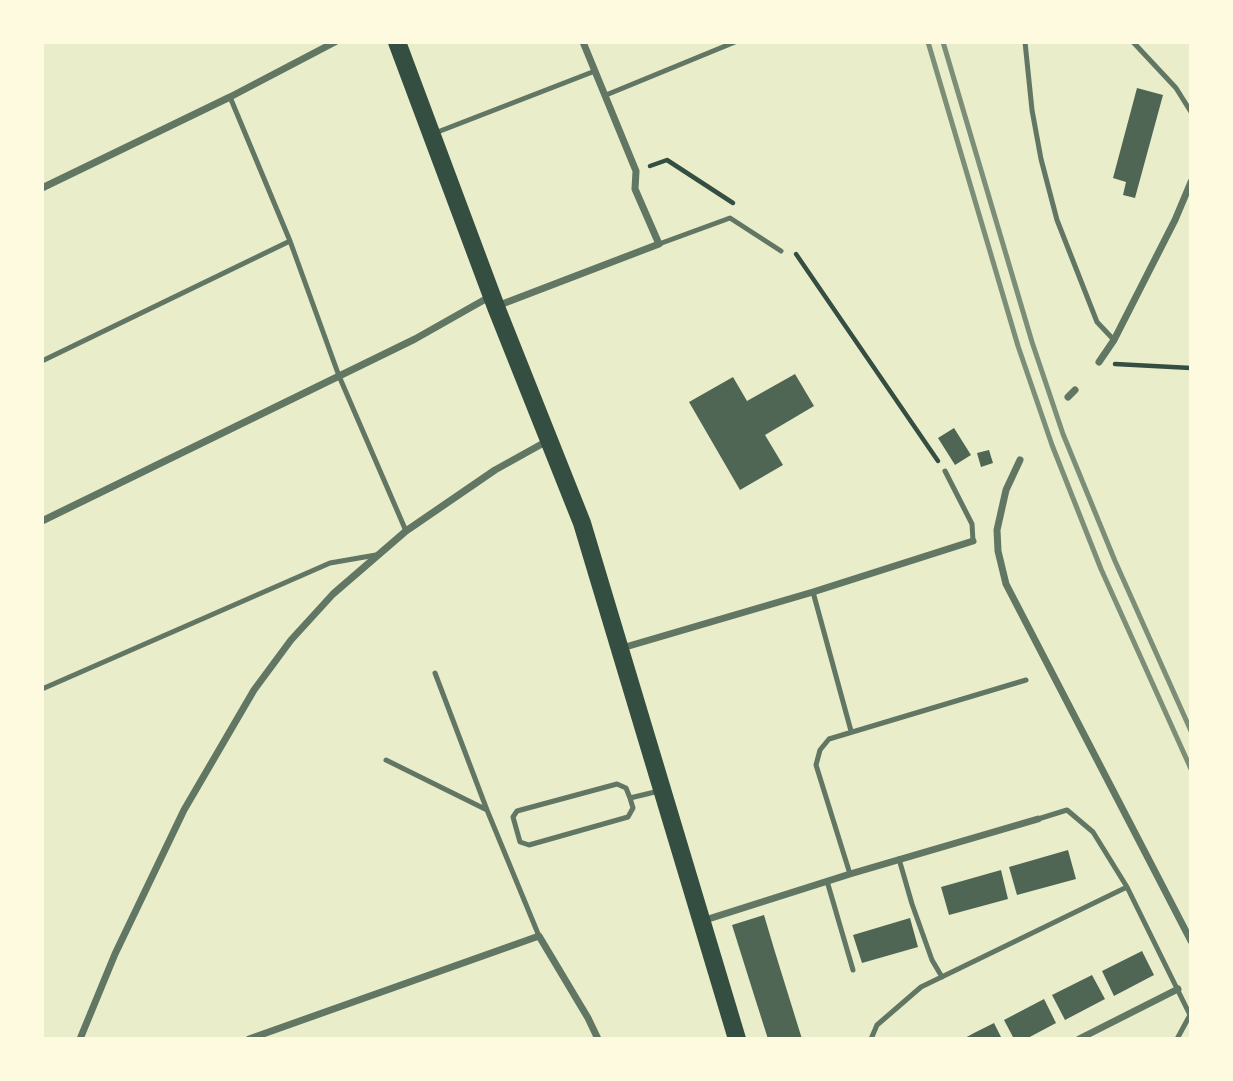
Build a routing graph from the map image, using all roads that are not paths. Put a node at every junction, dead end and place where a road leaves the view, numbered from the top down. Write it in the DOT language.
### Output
graph roads {
  1 [pos="335,42"];
  2 [pos="397,42"];
  3 [pos="583,42"];
  4 [pos="735,42"];
  5 [pos="1025,42"];
  6 [pos="1133,42"];
  7 [pos="596,70"];
  8 [pos="606,94"];
  9 [pos="230,97"];
  10 [pos="1191,112"];
  11 [pos="432,135"];
  12 [pos="1191,182"];
  13 [pos="42,188"];
  14 [pos="290,241"];
  15 [pos="659,244"];
  16 [pos="781,251"];
  17 [pos="494,301"];
  18 [pos="1114,340"];
  19 [pos="42,361"];
  20 [pos="1100,362"];
  21 [pos="339,376"];
  22 [pos="1074,390"];
  23 [pos="1068,397"];
  24 [pos="550,440"];
  25 [pos="1020,460"];
  26 [pos="945,471"];
  27 [pos="42,522"];
  28 [pos="405,531"];
  29 [pos="973,541"];
  30 [pos="377,555"];
  31 [pos="813,592"];
  32 [pos="621,648"];
  33 [pos="435,673"];
  34 [pos="1026,680"];
  35 [pos="42,689"];
  36 [pos="851,730"];
  37 [pos="386,760"];
  38 [pos="662,790"];
  39 [pos="630,798"];
  40 [pos="487,810"];
  41 [pos="1038,818"];
  42 [pos="899,859"];
  43 [pos="850,874"];
  44 [pos="827,881"];
  45 [pos="1127,887"];
  46 [pos="702,921"];
  47 [pos="539,936"];
  48 [pos="1191,941"];
  49 [pos="853,970"];
  50 [pos="942,977"];
  51 [pos="1178,989"];
  52 [pos="80,1039"];
  53 [pos="249,1039"];
  54 [pos="598,1039"];
  55 [pos="737,1039"];
  56 [pos="873,1039"];
  57 [pos="1079,1039"];
  58 [pos="1177,1039"];
  1 -- 9 [label="street"];
  2 -- 11 [label="main road"];
  3 -- 7 [label="street"];
  4 -- 8 [label="lane"];
  5 -- 18 [label="lane"];
  6 -- 10 [label="lane"];
  7 -- 8 [label="street"];
  7 -- 11 [label="lane"];
  8 -- 15 [label="street"];
  9 -- 13 [label="street"];
  9 -- 14 [label="lane"];
  11 -- 17 [label="main road"];
  12 -- 18 [label="street"];
  14 -- 19 [label="lane"];
  14 -- 21 [label="lane"];
  15 -- 16 [label="lane"];
  15 -- 17 [label="street"];
  17 -- 21 [label="street"];
  17 -- 24 [label="main road"];
  18 -- 20 [label="street"];
  21 -- 27 [label="street"];
  21 -- 28 [label="lane"];
  22 -- 23 [label="street"];
  24 -- 28 [label="street"];
  24 -- 32 [label="main road"];
  25 -- 48 [label="street"];
  26 -- 29 [label="lane"];
  28 -- 30 [label="street"];
  29 -- 31 [label="street"];
  30 -- 35 [label="lane"];
  30 -- 52 [label="street"];
  31 -- 32 [label="street"];
  31 -- 36 [label="lane"];
  32 -- 38 [label="main road"];
  33 -- 40 [label="lane"];
  34 -- 36 [label="lane"];
  36 -- 43 [label="lane"];
  37 -- 40 [label="lane"];
  38 -- 39 [label="lane"];
  38 -- 46 [label="main road"];
  39 -- 39 [label="lane"];
  40 -- 47 [label="lane"];
  41 -- 42 [label="street"];
  41 -- 45 [label="lane"];
  42 -- 43 [label="street"];
  42 -- 50 [label="lane"];
  43 -- 44 [label="street"];
  44 -- 46 [label="street"];
  44 -- 49 [label="lane"];
  45 -- 50 [label="lane"];
  45 -- 51 [label="lane"];
  46 -- 55 [label="main road"];
  47 -- 53 [label="street"];
  47 -- 54 [label="street"];
  50 -- 56 [label="lane"];
  51 -- 57 [label="street"];
  51 -- 58 [label="lane"];
}
